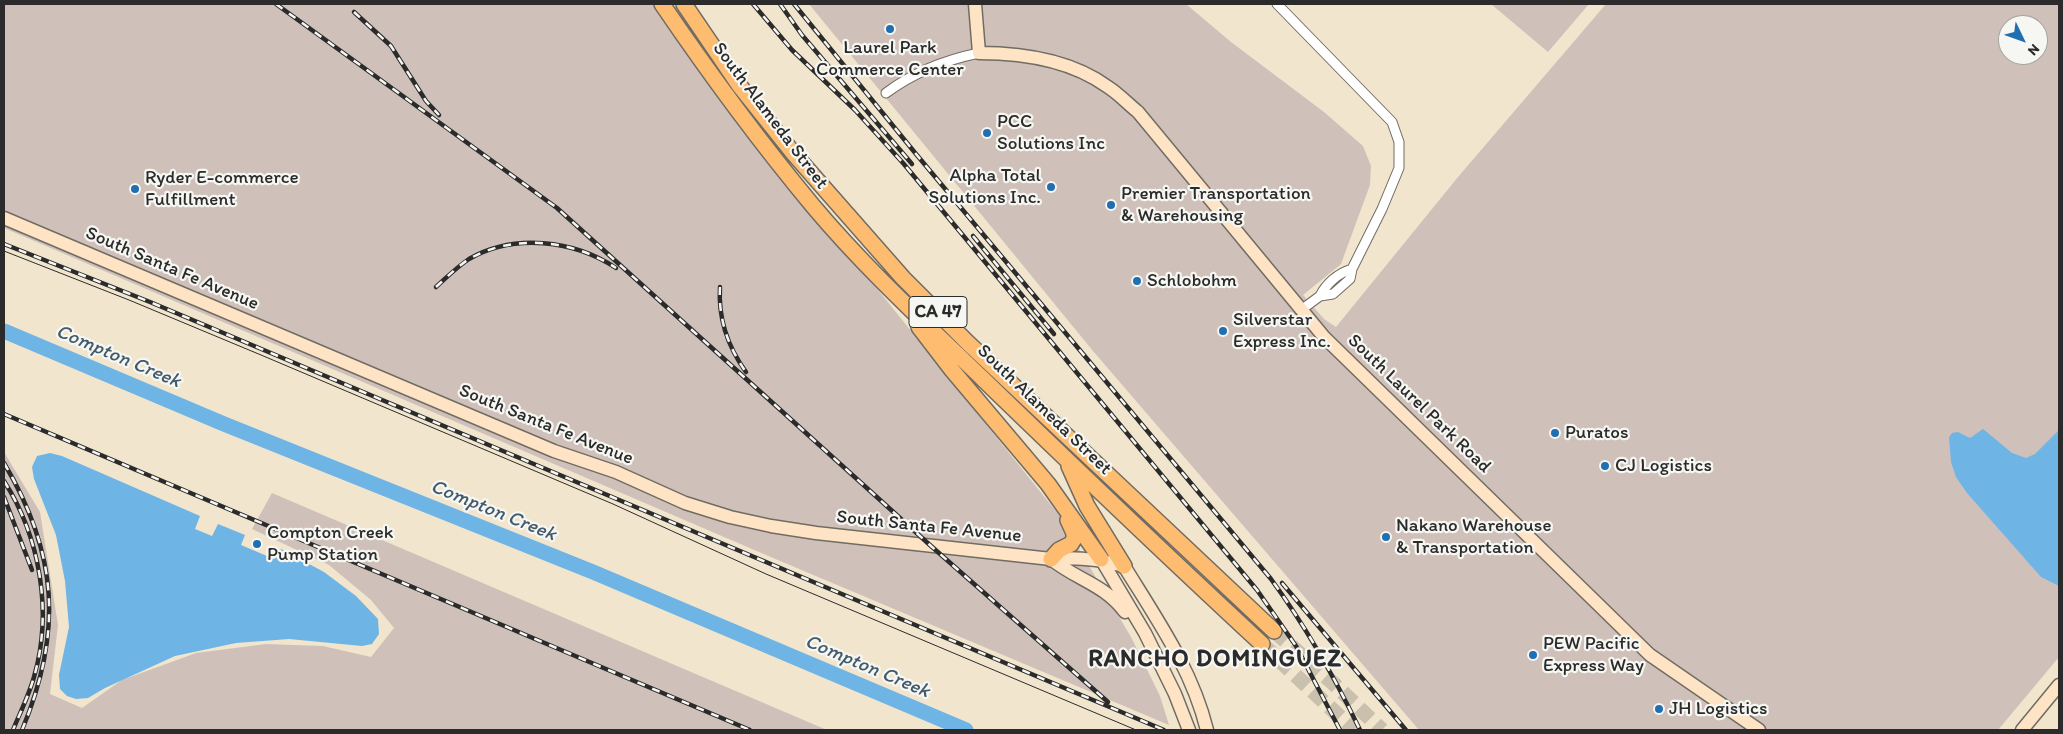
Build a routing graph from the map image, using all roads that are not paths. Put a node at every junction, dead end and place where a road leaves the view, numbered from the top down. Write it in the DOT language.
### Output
graph roads {
  1 [pos="662,4"];
  2 [pos="684,4"];
  3 [pos="975,4"];
  4 [pos="1277,4"];
  5 [pos="979,53"];
  6 [pos="886,93"];
  7 [pos="4,218"];
  8 [pos="889,288"];
  9 [pos="1301,310"];
  10 [pos="1055,424"];
  11 [pos="1066,459"];
  12 [pos="1048,484"];
  13 [pos="1051,559"];
  14 [pos="1101,559"];
  15 [pos="1124,566"];
  16 [pos="1274,631"];
  17 [pos="1146,633"];
  18 [pos="1262,644"];
  19 [pos="1192,685"];
  20 [pos="2059,685"];
  21 [pos="1175,694"];
  22 [pos="1190,730"];
  23 [pos="1207,730"];
  24 [pos="1759,730"];
  25 [pos="2022,730"];
  1 -- 8 [label="main road, South Alameda Street / CA 47"];
  2 -- 10 [label="main road, South Alameda Street / CA 47"];
  3 -- 5 [label="main road"];
  4 -- 9 [label="street"];
  5 -- 6 [label="street, South Laurel Park Road"];
  5 -- 9 [label="main road, South Laurel Park Road"];
  7 -- 13 [label="main road, South Santa Fe Avenue"];
  8 -- 11 [label="main road, South Alameda Street / CA 47"];
  8 -- 12 [label="main road"];
  9 -- 24 [label="main road, South Laurel Park Road"];
  10 -- 11 [label="main road"];
  10 -- 16 [label="main road, South Alameda Street / CA 47"];
  11 -- 15 [label="main road"];
  11 -- 18 [label="main road, South Alameda Street / CA 47"];
  12 -- 13 [label="main road"];
  12 -- 14 [label="main road"];
  13 -- 14 [label="main road, South Santa Fe Avenue"];
  13 -- 17 [label="main road"];
  14 -- 15 [label="main road, South Santa Fe Avenue"];
  14 -- 17 [label="main road"];
  15 -- 19 [label="main road"];
  17 -- 21 [label="main road"];
  19 -- 21 [label="main road"];
  19 -- 23 [label="main road"];
  20 -- 25 [label="main road"];
  21 -- 22 [label="main road"];
}
